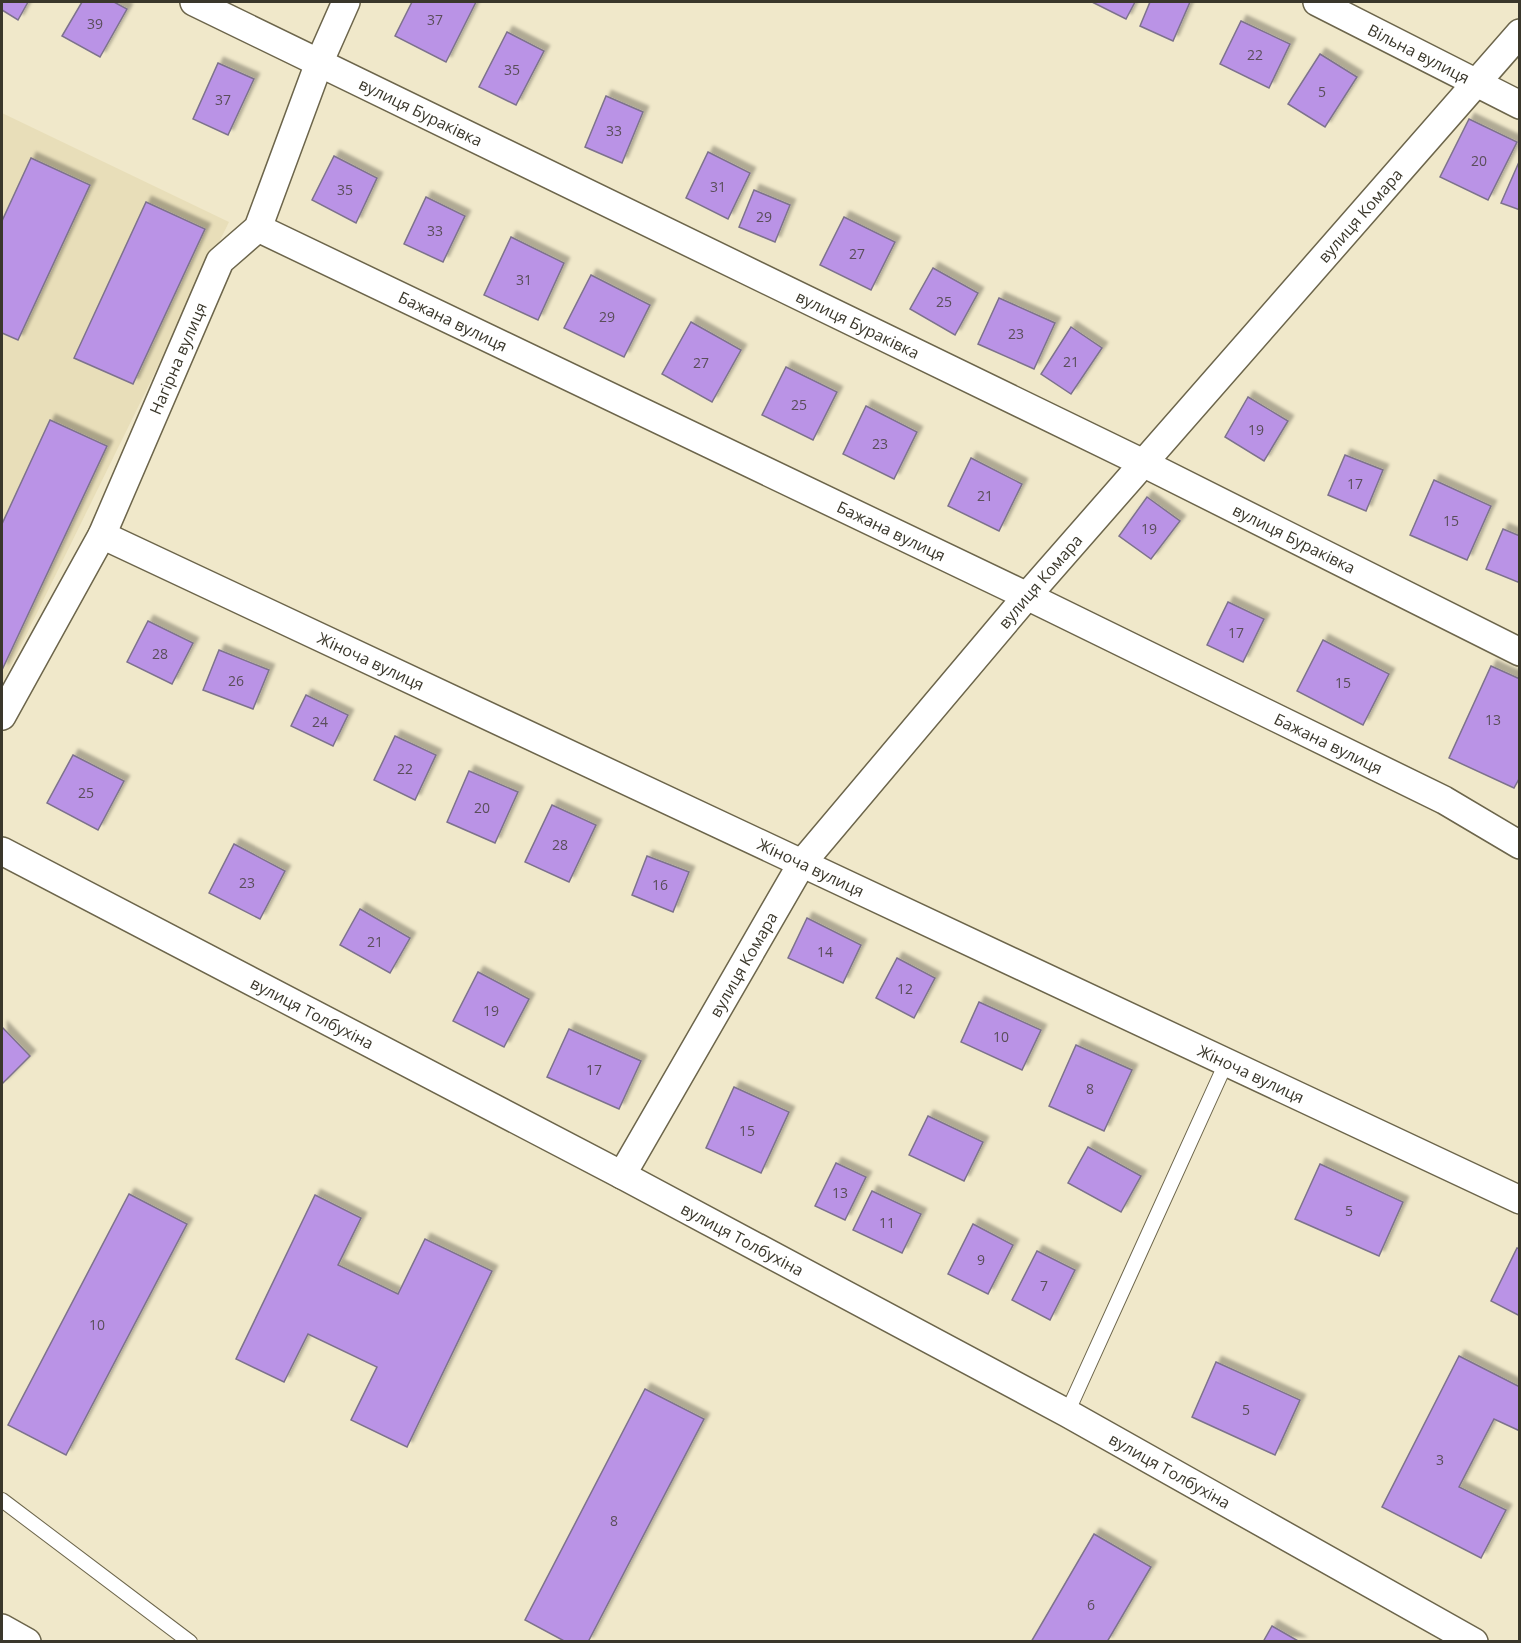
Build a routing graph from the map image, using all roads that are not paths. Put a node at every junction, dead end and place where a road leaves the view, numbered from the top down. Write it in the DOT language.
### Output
graph roads {
  1 [pos="194,2"];
  2 [pos="346,2"];
  3 [pos="1317,2"];
  4 [pos="1520,33"];
  5 [pos="319,63"];
  6 [pos="1476,82"];
  7 [pos="1520,105"];
  8 [pos="258,228"];
  9 [pos="1143,464"];
  10 [pos="102,535"];
  11 [pos="1027,596"];
  12 [pos="1520,652"];
  13 [pos="2,716"];
  14 [pos="1520,845"];
  15 [pos="2,851"];
  16 [pos="802,863"];
  17 [pos="1226,1063"];
  18 [pos="622,1175"];
  19 [pos="1520,1200"];
  20 [pos="1067,1413"];
  21 [pos="2,1500"];
  22 [pos="2,1628"];
  23 [pos="27,1641"];
  24 [pos="190,1641"];
  25 [pos="1474,1641"];
  1 -- 5 [label="street, вулиця Бураківка"];
  2 -- 5 [label="street, Нагірна вулиця"];
  3 -- 6 [label="street, Вільна вулиця"];
  4 -- 6 [label="street, вулиця Комара"];
  5 -- 8 [label="street, Нагірна вулиця"];
  5 -- 9 [label="street, вулиця Бураківка"];
  6 -- 7 [label="street, Вільна вулиця"];
  6 -- 9 [label="street, вулиця Комара"];
  8 -- 10 [label="street, Нагірна вулиця"];
  8 -- 11 [label="street, Бажана вулиця"];
  9 -- 11 [label="street, вулиця Комара"];
  9 -- 12 [label="street, вулиця Бураківка"];
  10 -- 13 [label="street, Нагірна вулиця"];
  10 -- 16 [label="street, Жіноча вулиця"];
  11 -- 14 [label="street, Бажана вулиця"];
  11 -- 16 [label="street, вулиця Комара"];
  15 -- 18 [label="street, вулиця Толбухіна"];
  16 -- 17 [label="street, Жіноча вулиця"];
  16 -- 18 [label="street, вулиця Комара"];
  17 -- 19 [label="street, Жіноча вулиця"];
  17 -- 20 [label="lane"];
  18 -- 20 [label="street, вулиця Толбухіна"];
  20 -- 25 [label="street, вулиця Толбухіна"];
  21 -- 24 [label="lane"];
  22 -- 23 [label="street"];
}
